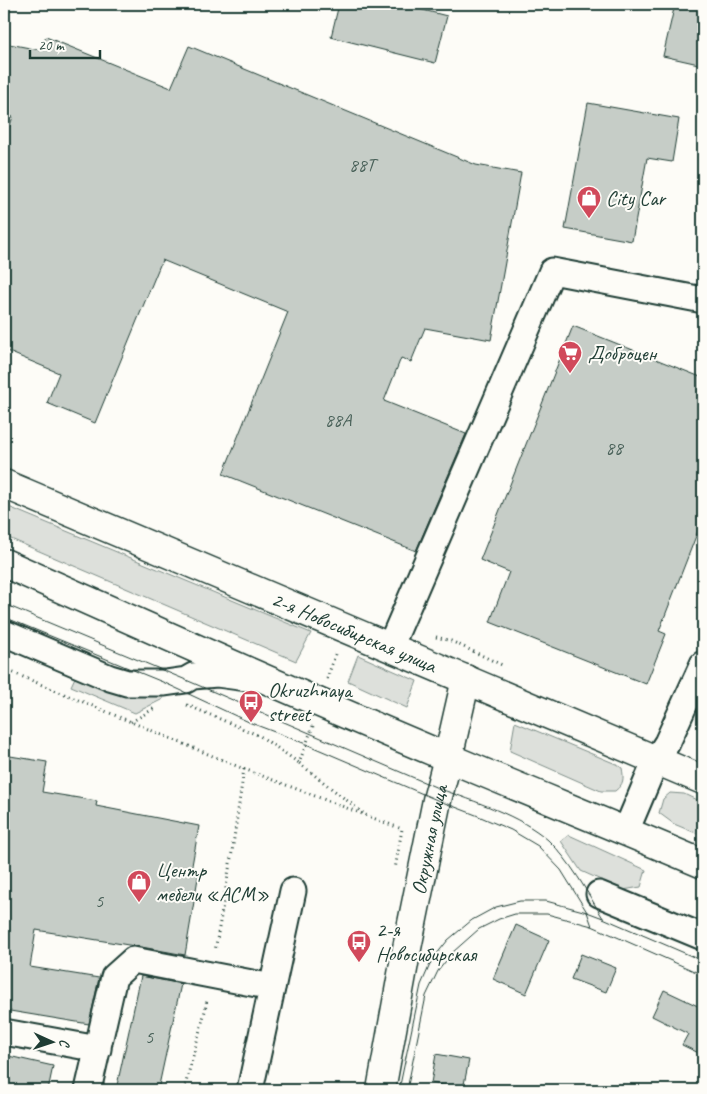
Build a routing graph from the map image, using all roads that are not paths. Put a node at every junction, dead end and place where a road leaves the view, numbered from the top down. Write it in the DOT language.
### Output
graph roads {
  1 [pos="703,300"];
  2 [pos="4,484"];
  3 [pos="4,563"];
  4 [pos="4,633"];
  5 [pos="390,647"];
  6 [pos="703,664"];
  7 [pos="261,678"];
  8 [pos="466,679"];
  9 [pos="448,758"];
  10 [pos="656,760"];
  11 [pos="703,780"];
  12 [pos="626,831"];
  13 [pos="703,864"];
  14 [pos="293,891"];
  15 [pos="599,894"];
  16 [pos="703,937"];
  17 [pos="272,987"];
  18 [pos="4,1032"];
  19 [pos="98,1049"];
  20 [pos="88,1090"];
  21 [pos="250,1090"];
  22 [pos="381,1090"];
  1 -- 5 [label="street"];
  2 -- 5 [label="main road, 2-я Новосибирская улица"];
  3 -- 7 [label="main road"];
  4 -- 7 [label="street"];
  5 -- 8 [label="main road, 2-я Новосибирская улица"];
  6 -- 10 [label="street"];
  7 -- 9 [label="main road"];
  8 -- 9 [label="main road, Окружная улица"];
  8 -- 10 [label="main road, 2-я Новосибирская улица"];
  9 -- 12 [label="main road"];
  9 -- 22 [label="main road, Окружная улица"];
  10 -- 11 [label="main road, 2-я Новосибирская улица"];
  10 -- 12 [label="street"];
  12 -- 13 [label="main road"];
  14 -- 17 [label="street"];
  15 -- 16 [label="street"];
  17 -- 19 [label="street"];
  17 -- 21 [label="street"];
  18 -- 19 [label="street"];
  19 -- 20 [label="street"];
}
